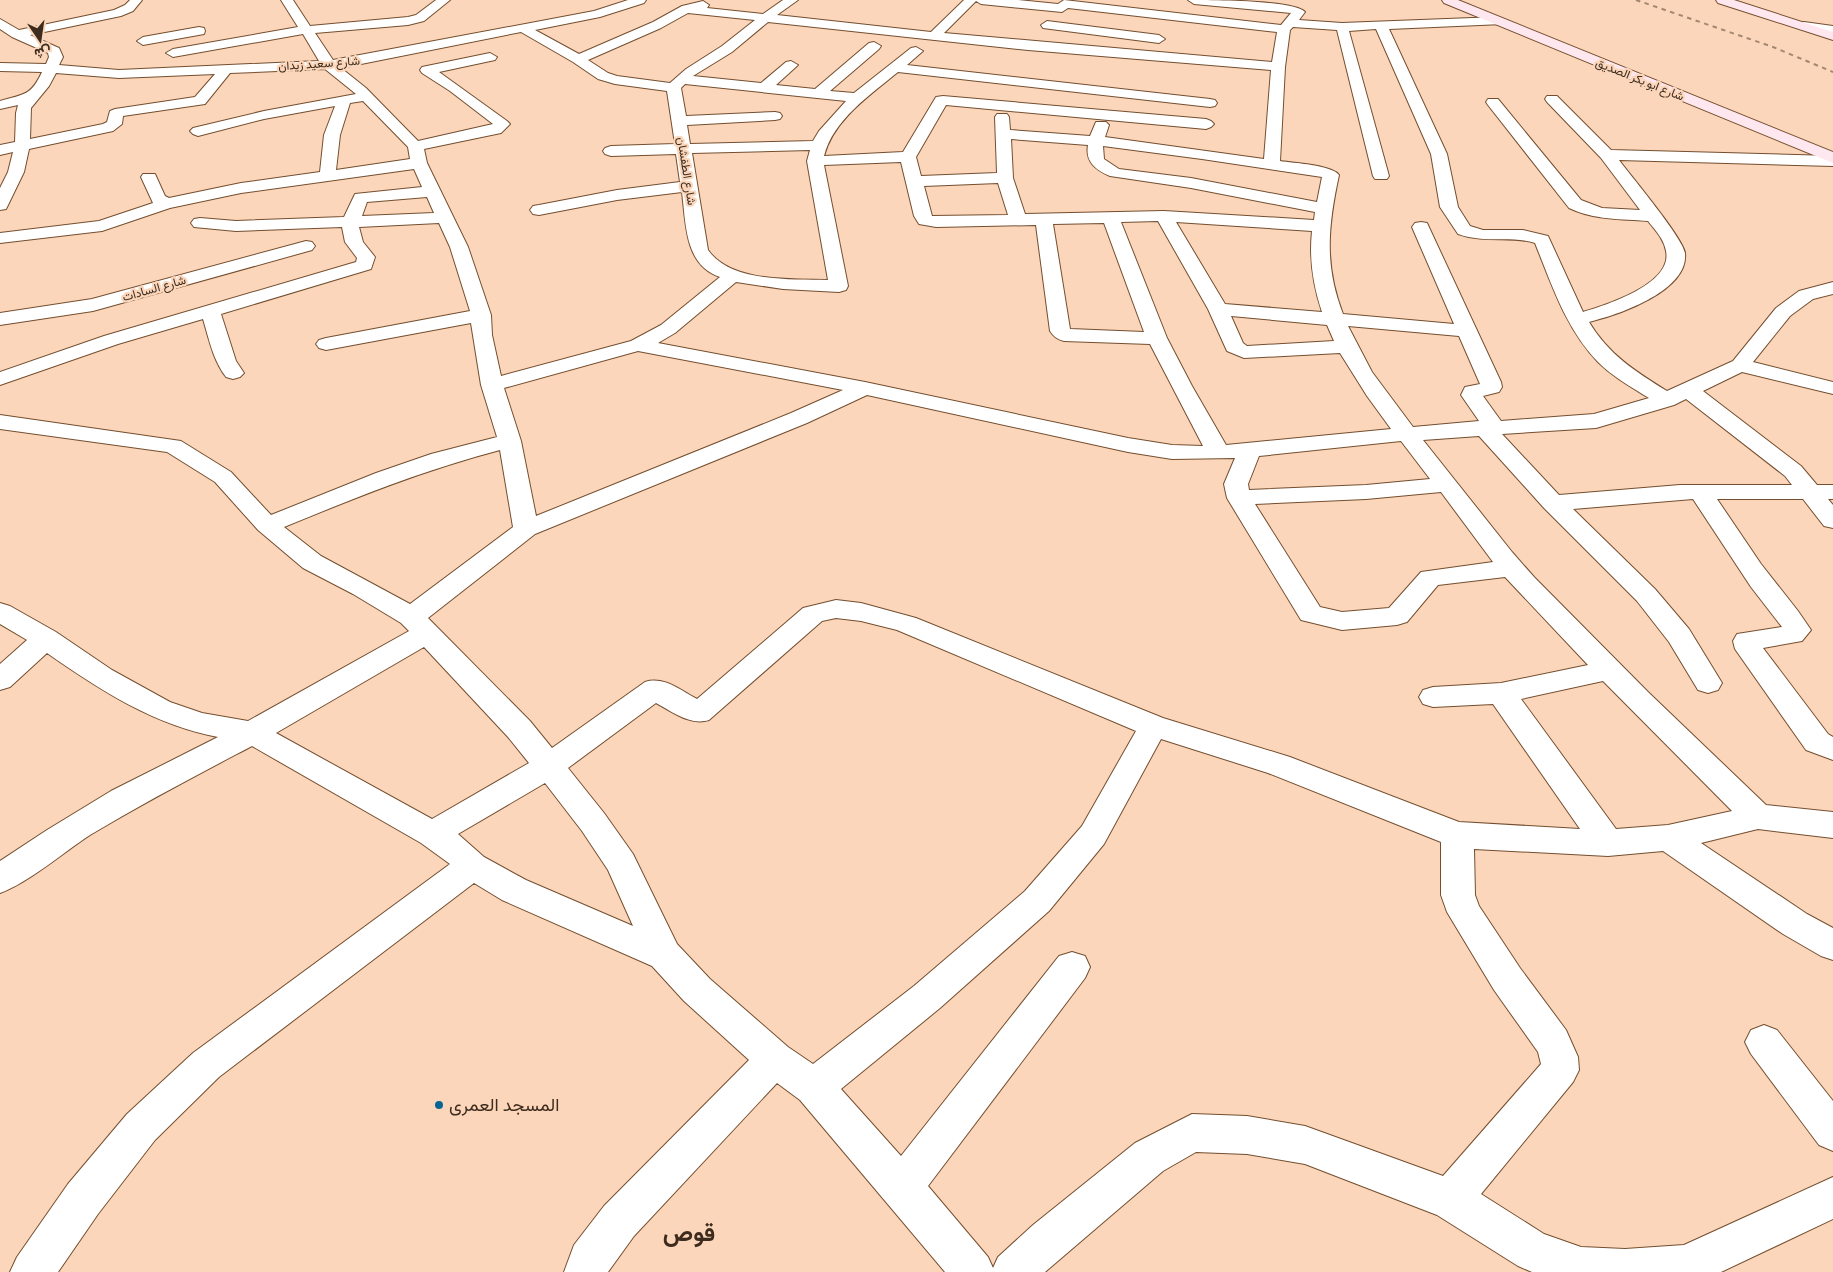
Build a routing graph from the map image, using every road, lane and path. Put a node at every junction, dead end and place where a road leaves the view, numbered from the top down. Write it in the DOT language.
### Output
graph roads {
  1 [pos="136,0"];
  2 [pos="287,0"];
  3 [pos="444,0"];
  4 [pos="640,0"];
  5 [pos="971,0"];
  6 [pos="981,0"];
  7 [pos="1194,0"];
  8 [pos="1448,0"];
  9 [pos="1722,0"];
  10 [pos="727,1"];
  11 [pos="1215,1"];
  12 [pos="666,3"];
  13 [pos="794,3"];
  14 [pos="1464,3"];
  15 [pos="1065,4"];
  16 [pos="688,8"];
  17 [pos="313,13"];
  18 [pos="289,15"];
  19 [pos="530,16"];
  20 [pos="764,17"];
  21 [pos="932,17"];
  22 [pos="19,18"];
  23 [pos="952,19"];
  24 [pos="257,20"];
  25 [pos="970,21"];
  26 [pos="1498,21"];
  27 [pos="0,22"];
  28 [pos="1287,26"];
  29 [pos="1381,26"];
  30 [pos="1804,26"];
  31 [pos="1042,27"];
  32 [pos="1342,27"];
  33 [pos="523,28"];
  34 [pos="208,30"];
  35 [pos="305,30"];
  36 [pos="1833,30"];
  37 [pos="746,32"];
  38 [pos="17,34"];
  39 [pos="766,34"];
  40 [pos="935,34"];
  41 [pos="265,36"];
  42 [pos="1833,36"];
  43 [pos="143,41"];
  44 [pos="1175,41"];
  45 [pos="856,44"];
  46 [pos="874,46"];
  47 [pos="1028,46"];
  48 [pos="360,47"];
  49 [pos="173,53"];
  50 [pos="327,57"];
  51 [pos="490,57"];
  52 [pos="578,59"];
  53 [pos="1229,62"];
  54 [pos="791,65"];
  55 [pos="0,67"];
  56 [pos="1278,67"];
  57 [pos="50,68"];
  58 [pos="895,68"];
  59 [pos="226,69"];
  60 [pos="678,83"];
  61 [pos="764,88"];
  62 [pos="818,94"];
  63 [pos="366,96"];
  64 [pos="30,97"];
  65 [pos="857,98"];
  66 [pos="1552,99"];
  67 [pos="343,101"];
  68 [pos="1493,102"];
  69 [pos="1210,103"];
  70 [pos="0,105"];
  71 [pos="1001,105"];
  72 [pos="1104,114"];
  73 [pos="775,116"];
  74 [pos="679,121"];
  75 [pos="1206,124"];
  76 [pos="198,131"];
  77 [pos="1004,134"];
  78 [pos="1096,141"];
  79 [pos="20,146"];
  80 [pos="415,146"];
  81 [pos="683,148"];
  82 [pos="0,150"];
  83 [pos="817,153"];
  84 [pos="1202,154"];
  85 [pos="1607,155"];
  86 [pos="908,157"];
  87 [pos="1833,159"];
  88 [pos="419,163"];
  89 [pos="1272,165"];
  90 [pos="328,174"];
  91 [pos="1381,176"];
  92 [pos="149,177"];
  93 [pos="1005,178"];
  94 [pos="914,181"];
  95 [pos="1191,183"];
  96 [pos="689,186"];
  97 [pos="432,191"];
  98 [pos="617,194"];
  99 [pos="166,204"];
  100 [pos="0,205"];
  101 [pos="539,210"];
  102 [pos="1164,216"];
  103 [pos="1652,216"];
  104 [pos="1322,217"];
  105 [pos="446,218"];
  106 [pos="1111,218"];
  107 [pos="1018,220"];
  108 [pos="1044,220"];
  109 [pos="350,222"];
  110 [pos="200,223"];
  111 [pos="308,224"];
  112 [pos="1421,227"];
  113 [pos="0,238"];
  114 [pos="306,246"];
  115 [pos="335,275"];
  116 [pos="732,276"];
  117 [pos="1833,288"];
  118 [pos="1218,309"];
  119 [pos="210,310"];
  120 [pos="481,315"];
  121 [pos="0,319"];
  122 [pos="1578,319"];
  123 [pos="1335,320"];
  124 [pos="1466,331"];
  125 [pos="1157,338"];
  126 [pos="326,344"];
  127 [pos="638,345"];
  128 [pos="1348,346"];
  129 [pos="1740,365"];
  130 [pos="233,374"];
  131 [pos="0,379"];
  132 [pos="492,384"];
  133 [pos="865,388"];
  134 [pos="1833,388"];
  135 [pos="1690,390"];
  136 [pos="1666,400"];
  137 [pos="0,422"];
  138 [pos="1488,427"];
  139 [pos="1404,434"];
  140 [pos="510,441"];
  141 [pos="1250,450"];
  142 [pos="1219,453"];
  143 [pos="1447,484"];
  144 [pos="1700,492"];
  145 [pos="1822,492"];
  146 [pos="1239,498"];
  147 [pos="1553,503"];
  148 [pos="1833,521"];
  149 [pos="267,525"];
  150 [pos="526,529"];
  151 [pos="1511,568"];
  152 [pos="0,612"];
  153 [pos="419,625"];
  154 [pos="46,639"];
  155 [pos="1608,670"];
  156 [pos="0,680"];
  157 [pos="1708,684"];
  158 [pos="1501,693"];
  159 [pos="1432,697"];
  160 [pos="1153,726"];
  161 [pos="252,733"];
  162 [pos="1833,749"];
  163 [pos="549,766"];
  164 [pos="1758,818"];
  165 [pos="1833,825"];
  166 [pos="432,834"];
  167 [pos="1457,835"];
  168 [pos="1668,838"];
  169 [pos="1608,843"];
  170 [pos="472,866"];
  171 [pos="0,879"];
  172 [pos="1833,945"];
  173 [pos="664,955"];
  174 [pos="1072,967"];
  175 [pos="1764,1042"];
  176 [pos="775,1059"];
  177 [pos="814,1087"];
  178 [pos="1833,1132"];
  179 [pos="902,1186"];
  180 [pos="1833,1198"];
  181 [pos="1450,1199"];
  182 [pos="32,1272"];
  183 [pos="586,1272"];
  184 [pos="973,1272"];
  185 [pos="1013,1272"];
  1 -- 38 [label="street"];
  2 -- 18 [label="street"];
  3 -- 35 [label="street"];
  4 -- 33 [label="street, شارع سعيد زيدان"];
  5 -- 23 [label="street"];
  6 -- 15 [label="street"];
  7 -- 11 [label="street"];
  8 -- 14 [label="street, شارع ابو بكر الصديق"];
  9 -- 30 [label="street"];
  10 -- 16 [label="street"];
  11 -- 28 [label="street"];
  12 -- 16 [label="street"];
  13 -- 20 [label="street"];
  14 -- 26 [label="street, شارع ابو بكر الصديق"];
  15 -- 28 [label="street"];
  15 -- 31 [label="street"];
  16 -- 20 [label="street"];
  16 -- 52 [label="street"];
  17 -- 18 [label="street"];
  18 -- 35 [label="street"];
  19 -- 48 [label="street"];
  20 -- 37 [label="street"];
  20 -- 40 [label="street"];
  21 -- 23 [label="street"];
  22 -- 27 [label="street"];
  23 -- 25 [label="street"];
  23 -- 40 [label="street"];
  24 -- 41 [label="street"];
  26 -- 29 [label="street"];
  26 -- 87 [label="street, شارع ابو بكر الصديق"];
  27 -- 38 [label="street"];
  28 -- 32 [label="street"];
  28 -- 56 [label="street"];
  29 -- 32 [label="street"];
  29 -- 122 [label="street"];
  30 -- 36 [label="street"];
  30 -- 42 [label="street"];
  31 -- 44 [label="street"];
  31 -- 47 [label="street"];
  32 -- 91 [label="street"];
  33 -- 50 [label="street, شارع سعيد زيدان"];
  33 -- 52 [label="street"];
  34 -- 43 [label="street"];
  35 -- 41 [label="street"];
  35 -- 50 [label="street"];
  37 -- 39 [label="street"];
  37 -- 60 [label="street"];
  38 -- 57 [label="street"];
  40 -- 47 [label="street"];
  41 -- 49 [label="street"];
  45 -- 46 [label="street"];
  46 -- 58 [label="street"];
  46 -- 62 [label="street"];
  47 -- 53 [label="street"];
  50 -- 59 [label="street, شارع سعيد زيدان"];
  50 -- 63 [label="street"];
  51 -- 80 [label="street"];
  52 -- 60 [label="street"];
  53 -- 56 [label="street"];
  53 -- 69 [label="street"];
  54 -- 61 [label="street"];
  55 -- 57 [label="street, شارع سعيد زيدان"];
  56 -- 89 [label="street"];
  57 -- 59 [label="street, شارع سعيد زيدان"];
  57 -- 64 [label="street"];
  58 -- 65 [label="street"];
  58 -- 69 [label="street"];
  59 -- 79 [label="street"];
  60 -- 61 [label="street"];
  60 -- 74 [label="street, شارع الطفشان"];
  61 -- 62 [label="street"];
  62 -- 65 [label="street"];
  63 -- 67 [label="street"];
  63 -- 80 [label="street"];
  64 -- 70 [label="street"];
  64 -- 79 [label="street"];
  65 -- 83 [label="street"];
  66 -- 85 [label="street"];
  67 -- 76 [label="street"];
  67 -- 90 [label="street"];
  68 -- 103 [label="street"];
  69 -- 75 [label="street"];
  71 -- 72 [label="street"];
  71 -- 77 [label="street"];
  71 -- 86 [label="street"];
  72 -- 75 [label="street"];
  72 -- 78 [label="street"];
  73 -- 74 [label="street"];
  74 -- 81 [label="street, شارع الطفشان"];
  75 -- 84 [label="street"];
  77 -- 78 [label="street"];
  77 -- 93 [label="street"];
  78 -- 84 [label="street"];
  78 -- 95 [label="street"];
  79 -- 82 [label="street"];
  79 -- 100 [label="street"];
  80 -- 88 [label="street"];
  81 -- 83 [label="street"];
  81 -- 96 [label="street, شارع الطفشان"];
  81 -- 98 [label="street"];
  83 -- 86 [label="street"];
  83 -- 116 [label="street, شارع الطفشان"];
  84 -- 89 [label="street"];
  84 -- 95 [label="street"];
  85 -- 87 [label="street"];
  85 -- 103 [label="street"];
  86 -- 94 [label="street"];
  88 -- 90 [label="street"];
  88 -- 97 [label="street"];
  89 -- 104 [label="street"];
  90 -- 99 [label="street"];
  92 -- 99 [label="street"];
  93 -- 94 [label="street"];
  93 -- 107 [label="street"];
  94 -- 107 [label="street"];
  95 -- 104 [label="street"];
  96 -- 98 [label="street"];
  96 -- 116 [label="street, شارع الطفشان"];
  97 -- 105 [label="street"];
  97 -- 109 [label="street"];
  98 -- 101 [label="street"];
  99 -- 113 [label="street"];
  102 -- 104 [label="street"];
  102 -- 106 [label="street"];
  102 -- 118 [label="street"];
  103 -- 122 [label="street"];
  104 -- 123 [label="street"];
  105 -- 109 [label="street"];
  105 -- 120 [label="street"];
  106 -- 108 [label="street"];
  106 -- 125 [label="street"];
  107 -- 108 [label="street"];
  108 -- 125 [label="street"];
  109 -- 111 [label="street"];
  109 -- 115 [label="street"];
  110 -- 111 [label="street"];
  111 -- 114 [label="street"];
  112 -- 124 [label="street"];
  114 -- 115 [label="street"];
  114 -- 121 [label="street, شارع السادات"];
  115 -- 119 [label="street"];
  116 -- 127 [label="street"];
  117 -- 129 [label="street"];
  118 -- 123 [label="street"];
  118 -- 128 [label="street"];
  119 -- 130 [label="street"];
  119 -- 131 [label="street"];
  120 -- 126 [label="street"];
  120 -- 132 [label="street"];
  122 -- 136 [label="street"];
  123 -- 124 [label="street"];
  123 -- 128 [label="street"];
  124 -- 138 [label="street"];
  125 -- 142 [label="street"];
  127 -- 132 [label="street"];
  127 -- 133 [label="street"];
  128 -- 139 [label="street"];
  129 -- 134 [label="street"];
  129 -- 135 [label="street"];
  132 -- 140 [label="street"];
  133 -- 142 [label="street"];
  133 -- 150 [label="street"];
  135 -- 136 [label="street"];
  135 -- 145 [label="street"];
  136 -- 138 [label="street"];
  137 -- 149 [label="street"];
  138 -- 139 [label="street"];
  138 -- 147 [label="street"];
  139 -- 141 [label="street"];
  139 -- 143 [label="street"];
  140 -- 149 [label="street"];
  140 -- 150 [label="street"];
  141 -- 142 [label="street"];
  141 -- 146 [label="street"];
  143 -- 146 [label="street"];
  143 -- 151 [label="street"];
  144 -- 145 [label="street"];
  144 -- 147 [label="street"];
  144 -- 162 [label="street"];
  145 -- 148 [label="street"];
  146 -- 151 [label="street"];
  147 -- 157 [label="street"];
  149 -- 153 [label="street"];
  150 -- 153 [label="street"];
  151 -- 155 [label="street"];
  152 -- 154 [label="street"];
  153 -- 161 [label="street"];
  153 -- 163 [label="street"];
  154 -- 156 [label="street"];
  154 -- 161 [label="street"];
  155 -- 158 [label="street"];
  155 -- 164 [label="street"];
  158 -- 159 [label="street"];
  158 -- 169 [label="street"];
  160 -- 163 [label="street"];
  160 -- 167 [label="street"];
  160 -- 177 [label="street"];
  161 -- 166 [label="street"];
  161 -- 171 [label="street"];
  163 -- 166 [label="street"];
  163 -- 173 [label="street"];
  164 -- 165 [label="street"];
  164 -- 168 [label="street"];
  166 -- 170 [label="street"];
  167 -- 169 [label="street"];
  167 -- 181 [label="street"];
  168 -- 169 [label="street"];
  168 -- 172 [label="street"];
  170 -- 173 [label="street"];
  170 -- 182 [label="street"];
  173 -- 176 [label="street"];
  174 -- 179 [label="street"];
  175 -- 178 [label="street"];
  176 -- 177 [label="street"];
  176 -- 183 [label="street"];
  177 -- 179 [label="street"];
  179 -- 184 [label="street"];
  180 -- 181 [label="street"];
  181 -- 185 [label="street"];
}
